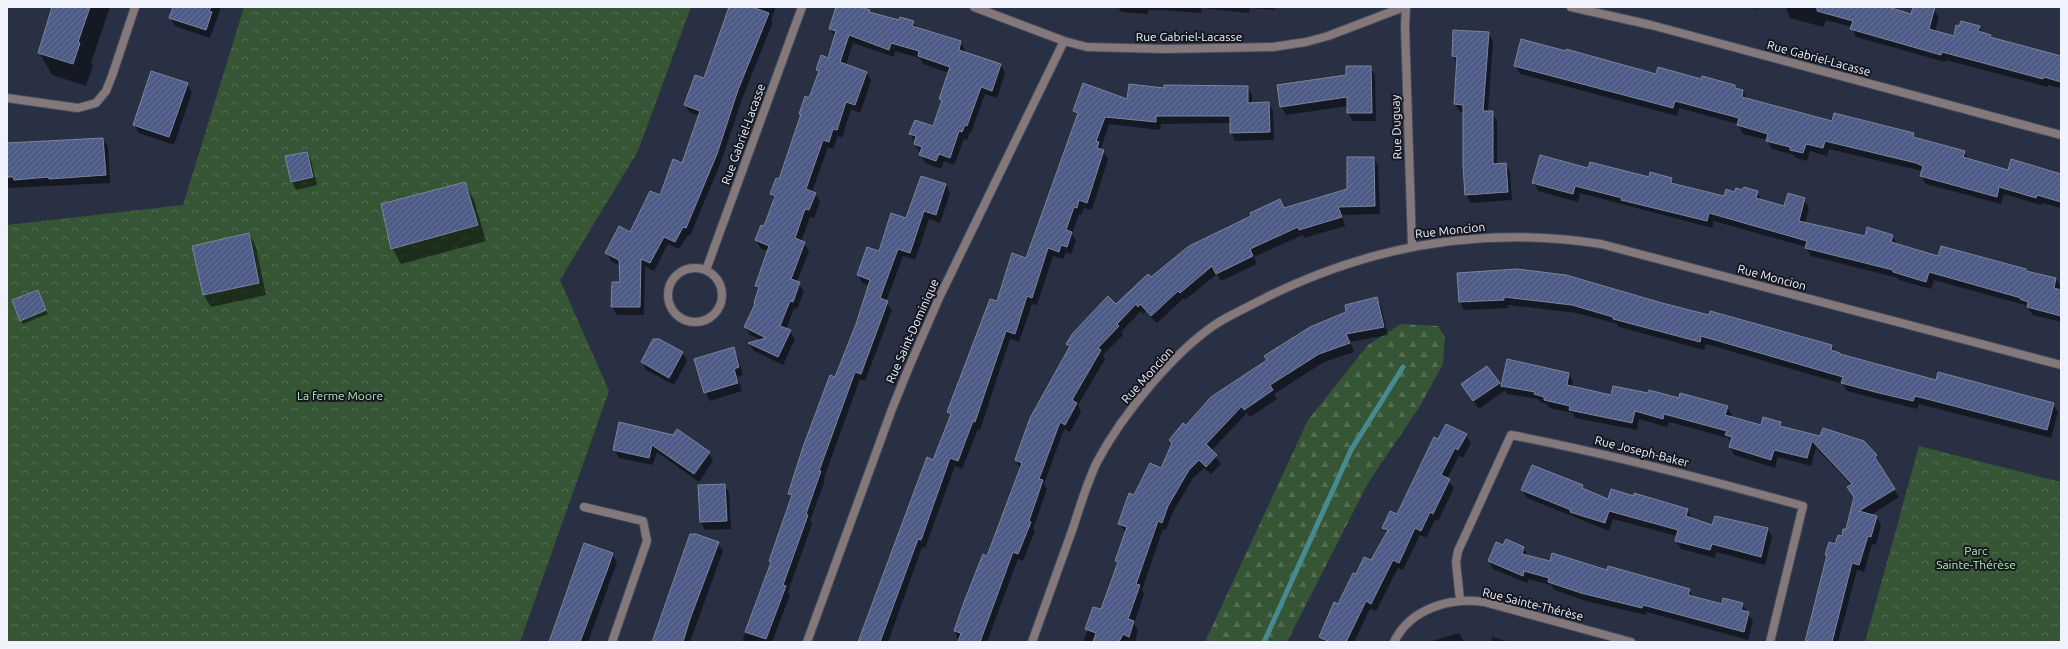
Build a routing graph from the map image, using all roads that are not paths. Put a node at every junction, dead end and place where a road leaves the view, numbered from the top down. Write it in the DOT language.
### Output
graph roads {
  1 [pos="135,7"];
  2 [pos="802,7"];
  3 [pos="974,7"];
  4 [pos="1405,7"];
  5 [pos="1571,7"];
  6 [pos="1064,41"];
  7 [pos="7,98"];
  8 [pos="2061,134"];
  9 [pos="1412,246"];
  10 [pos="706,270"];
  11 [pos="2061,365"];
  12 [pos="584,507"];
  13 [pos="1460,600"];
  14 [pos="612,642"];
  15 [pos="807,642"];
  16 [pos="1032,642"];
  17 [pos="1394,642"];
  18 [pos="1631,642"];
  19 [pos="1770,642"];
  1 -- 7 [label="street"];
  2 -- 10 [label="street, Rue Gabriel-Lacasse"];
  3 -- 6 [label="street, Rue Gabriel-Lacasse"];
  4 -- 6 [label="street, Rue Gabriel-Lacasse"];
  4 -- 9 [label="street, Rue Duguay"];
  5 -- 8 [label="street, Rue Gabriel-Lacasse"];
  6 -- 15 [label="street, Rue Saint-Dominique"];
  9 -- 11 [label="street, Rue Moncion"];
  9 -- 16 [label="street, Rue Moncion"];
  10 -- 10 [label="street"];
  12 -- 14 [label="street"];
  13 -- 17 [label="street, Rue Sainte-Thérèse"];
  13 -- 18 [label="street, Rue Sainte-Thérèse"];
  13 -- 19 [label="street, Rue Joseph-Baker"];
}
